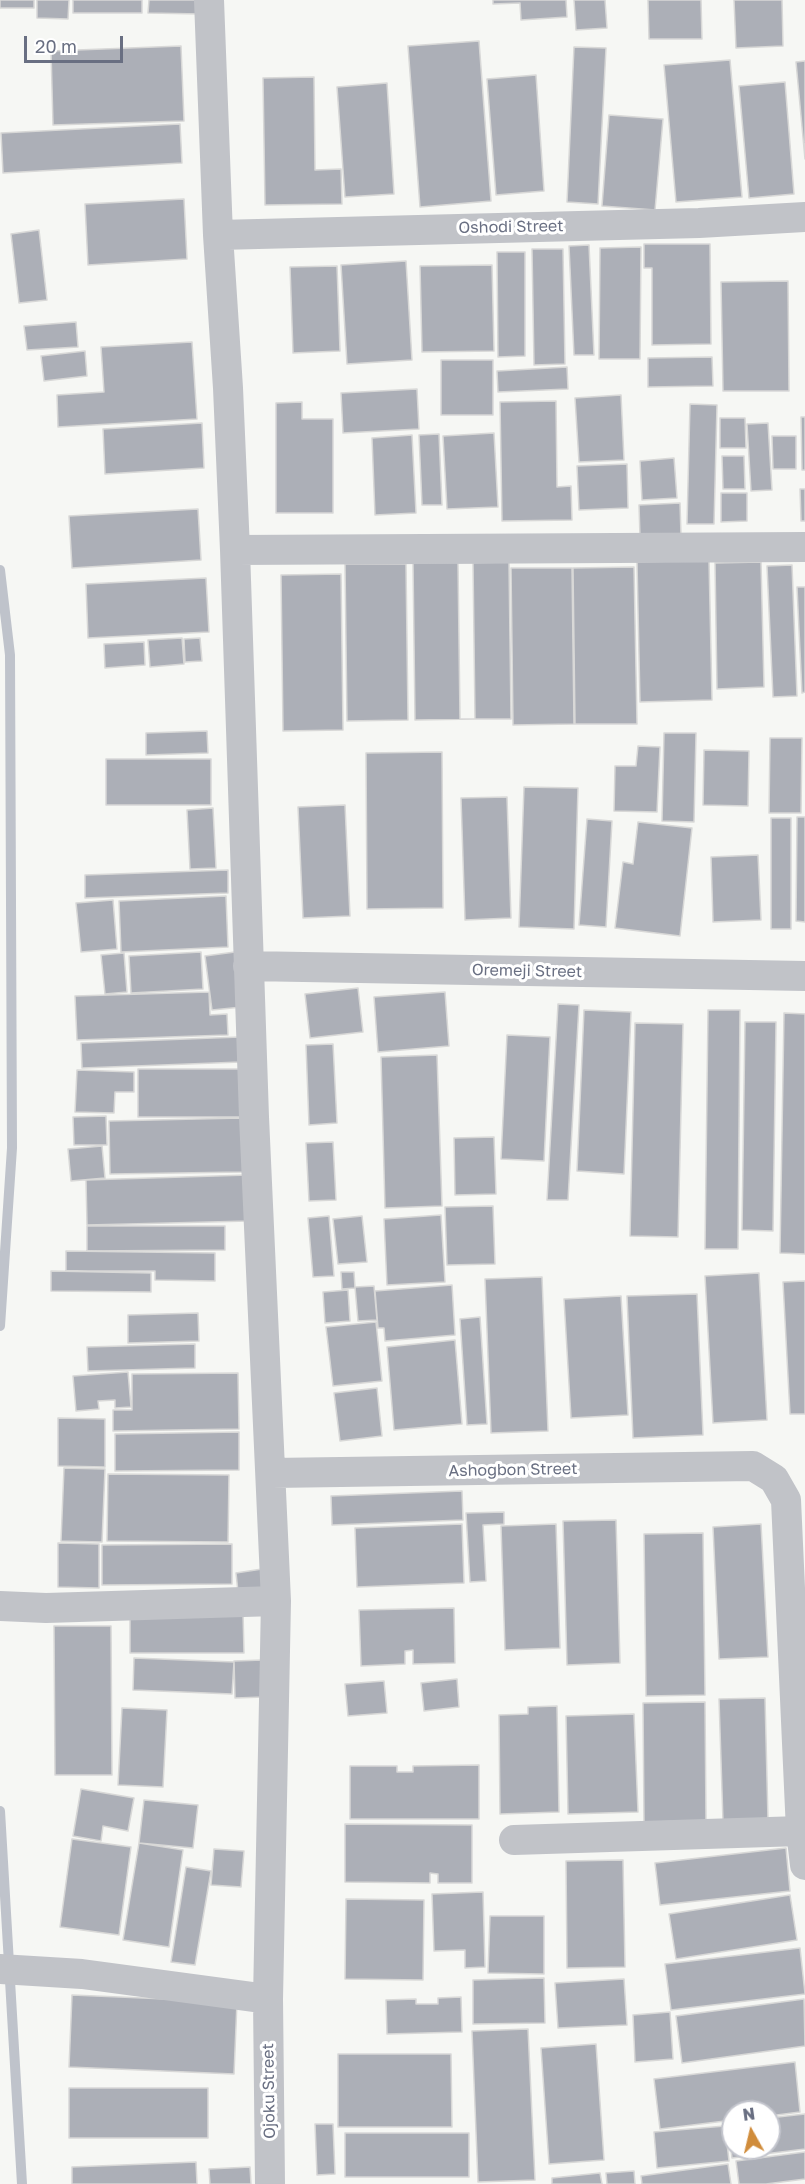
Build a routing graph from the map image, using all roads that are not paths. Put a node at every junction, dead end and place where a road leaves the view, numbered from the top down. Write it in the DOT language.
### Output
graph roads {
  1 [pos="208,0"];
  2 [pos="805,217"];
  3 [pos="218,235"];
  4 [pos="805,547"];
  5 [pos="235,550"];
  6 [pos="248,966"];
  7 [pos="805,976"];
  8 [pos="272,1473"];
  9 [pos="276,1601"];
  10 [pos="0,1606"];
  11 [pos="801,1831"];
  12 [pos="514,1840"];
  13 [pos="805,1865"];
  14 [pos="0,1969"];
  15 [pos="268,1998"];
  16 [pos="270,2184"];
  1 -- 3 [label="street, Ojoku Street"];
  2 -- 3 [label="street, Oshodi Street"];
  3 -- 5 [label="street, Ojoku Street"];
  4 -- 5 [label="street"];
  5 -- 6 [label="street, Ojoku Street"];
  6 -- 7 [label="street, Oremeji Street"];
  6 -- 8 [label="street, Ojoku Street"];
  8 -- 9 [label="street, Ojoku Street"];
  8 -- 11 [label="street, Ashogbon Street"];
  9 -- 10 [label="street"];
  9 -- 15 [label="street, Ojoku Street"];
  11 -- 12 [label="street"];
  11 -- 13 [label="street"];
  14 -- 15 [label="street"];
  15 -- 16 [label="street, Ojoku Street"];
}
